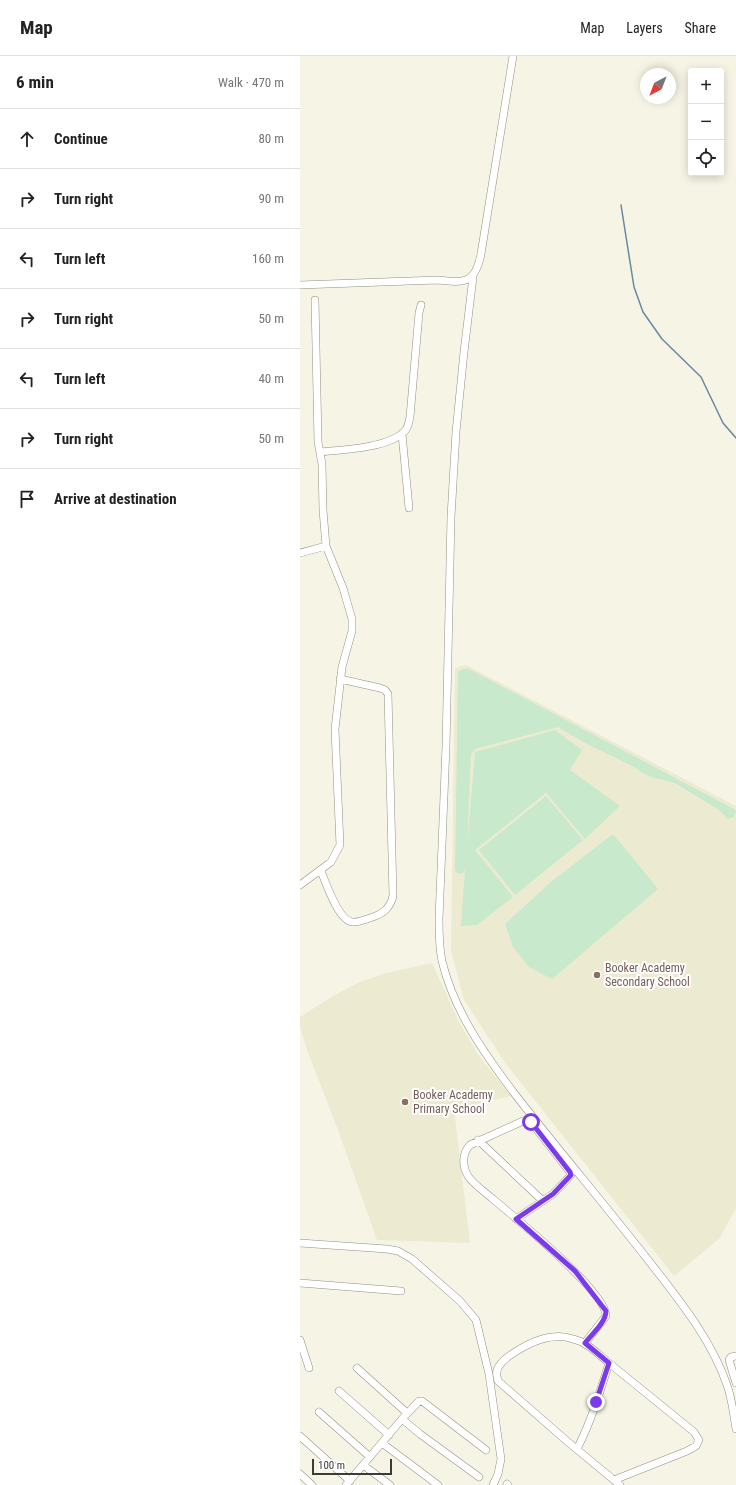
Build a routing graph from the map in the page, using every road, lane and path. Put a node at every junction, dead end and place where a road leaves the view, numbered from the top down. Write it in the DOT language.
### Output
graph roads {
  1 [pos="513,56"];
  2 [pos="473,277"];
  3 [pos="300,285"];
  4 [pos="315,300"];
  5 [pos="421,305"];
  6 [pos="402,434"];
  7 [pos="320,452"];
  8 [pos="409,508"];
  9 [pos="326,546"];
  10 [pos="300,553"];
  11 [pos="340,679"];
  12 [pos="321,871"];
  13 [pos="300,885"];
  14 [pos="478,1140"];
  15 [pos="543,1201"];
  16 [pos="516,1219"];
  17 [pos="300,1243"];
  18 [pos="300,1283"];
  19 [pos="401,1291"];
  20 [pos="300,1340"];
  21 [pos="585,1343"];
  22 [pos="736,1356"];
  23 [pos="609,1363"];
  24 [pos="308,1368"];
  25 [pos="357,1368"];
  26 [pos="736,1383"];
  27 [pos="339,1391"];
  28 [pos="319,1412"];
  29 [pos="404,1416"];
  30 [pos="736,1429"];
  31 [pos="389,1435"];
  32 [pos="300,1436"];
  33 [pos="382,1443"];
  34 [pos="577,1449"];
  35 [pos="486,1450"];
  36 [pos="370,1458"];
  37 [pos="363,1465"];
  38 [pos="300,1474"];
  39 [pos="479,1477"];
  40 [pos="614,1480"];
  41 [pos="348,1483"];
  42 [pos="312,1485"];
  43 [pos="390,1485"];
  44 [pos="438,1485"];
  45 [pos="493,1485"];
  46 [pos="620,1485"];
  1 -- 2 [label="street"];
  2 -- 3 [label="street"];
  2 -- 30 [label="street"];
  4 -- 7 [label="street"];
  5 -- 6 [label="street"];
  6 -- 7 [label="street"];
  6 -- 8 [label="street"];
  7 -- 9 [label="street"];
  9 -- 10 [label="street"];
  9 -- 11 [label="street"];
  11 -- 12 [label="street"];
  11 -- 12 [label="street"];
  12 -- 13 [label="street"];
  14 -- 15 [label="street"];
  14 -- 15 [label="street"];
  14 -- 16 [label="street"];
  15 -- 16 [label="street"];
  16 -- 21 [label="street"];
  17 -- 45 [label="street"];
  18 -- 19 [label="street"];
  20 -- 24 [label="street"];
  21 -- 23 [label="street"];
  21 -- 34 [label="street"];
  22 -- 26 [label="street"];
  23 -- 34 [label="street"];
  23 -- 40 [label="street"];
  25 -- 29 [label="street"];
  27 -- 31 [label="street"];
  28 -- 36 [label="street"];
  29 -- 31 [label="street"];
  29 -- 35 [label="street"];
  29 -- 39 [label="street"];
  31 -- 33 [label="street"];
  32 -- 41 [label="street"];
  33 -- 36 [label="street"];
  33 -- 44 [label="street"];
  34 -- 40 [label="street"];
  36 -- 37 [label="street"];
  37 -- 41 [label="street"];
  37 -- 43 [label="street"];
  38 -- 42 [label="street"];
  40 -- 46 [label="street"];
}
